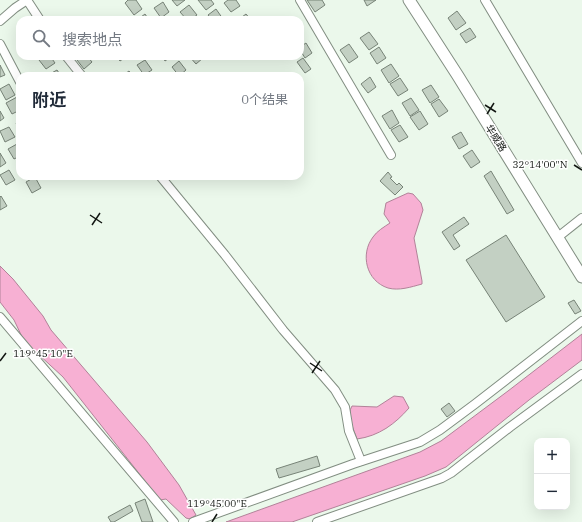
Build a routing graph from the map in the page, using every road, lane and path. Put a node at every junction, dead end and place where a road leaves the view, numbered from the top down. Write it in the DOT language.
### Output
graph roads {
  1 [pos="27,0"];
  2 [pos="300,0"];
  3 [pos="409,0"];
  4 [pos="485,0"];
  5 [pos="37,16"];
  6 [pos="0,21"];
  7 [pos="0,44"];
  8 [pos="69,60"];
  9 [pos="79,72"];
  10 [pos="16,74"];
  11 [pos="391,155"];
  12 [pos="582,163"];
  13 [pos="163,180"];
  14 [pos="582,218"];
  15 [pos="558,238"];
  16 [pos="582,277"];
  17 [pos="0,318"];
  18 [pos="582,321"];
  19 [pos="582,374"];
  20 [pos="361,461"];
  21 [pos="174,522"];
  22 [pos="193,522"];
  23 [pos="317,522"];
  1 -- 5 [label="street"];
  1 -- 6 [label="street"];
  2 -- 11 [label="street"];
  3 -- 15 [label="main road, 华威路"];
  4 -- 12 [label="street"];
  7 -- 10 [label="street"];
  8 -- 9 [label="street"];
  13 -- 20 [label="street"];
  14 -- 15 [label="street"];
  15 -- 16 [label="main road, 华威路"];
  17 -- 21 [label="street"];
  18 -- 20 [label="street"];
  19 -- 23 [label="street"];
  20 -- 22 [label="street"];
}
